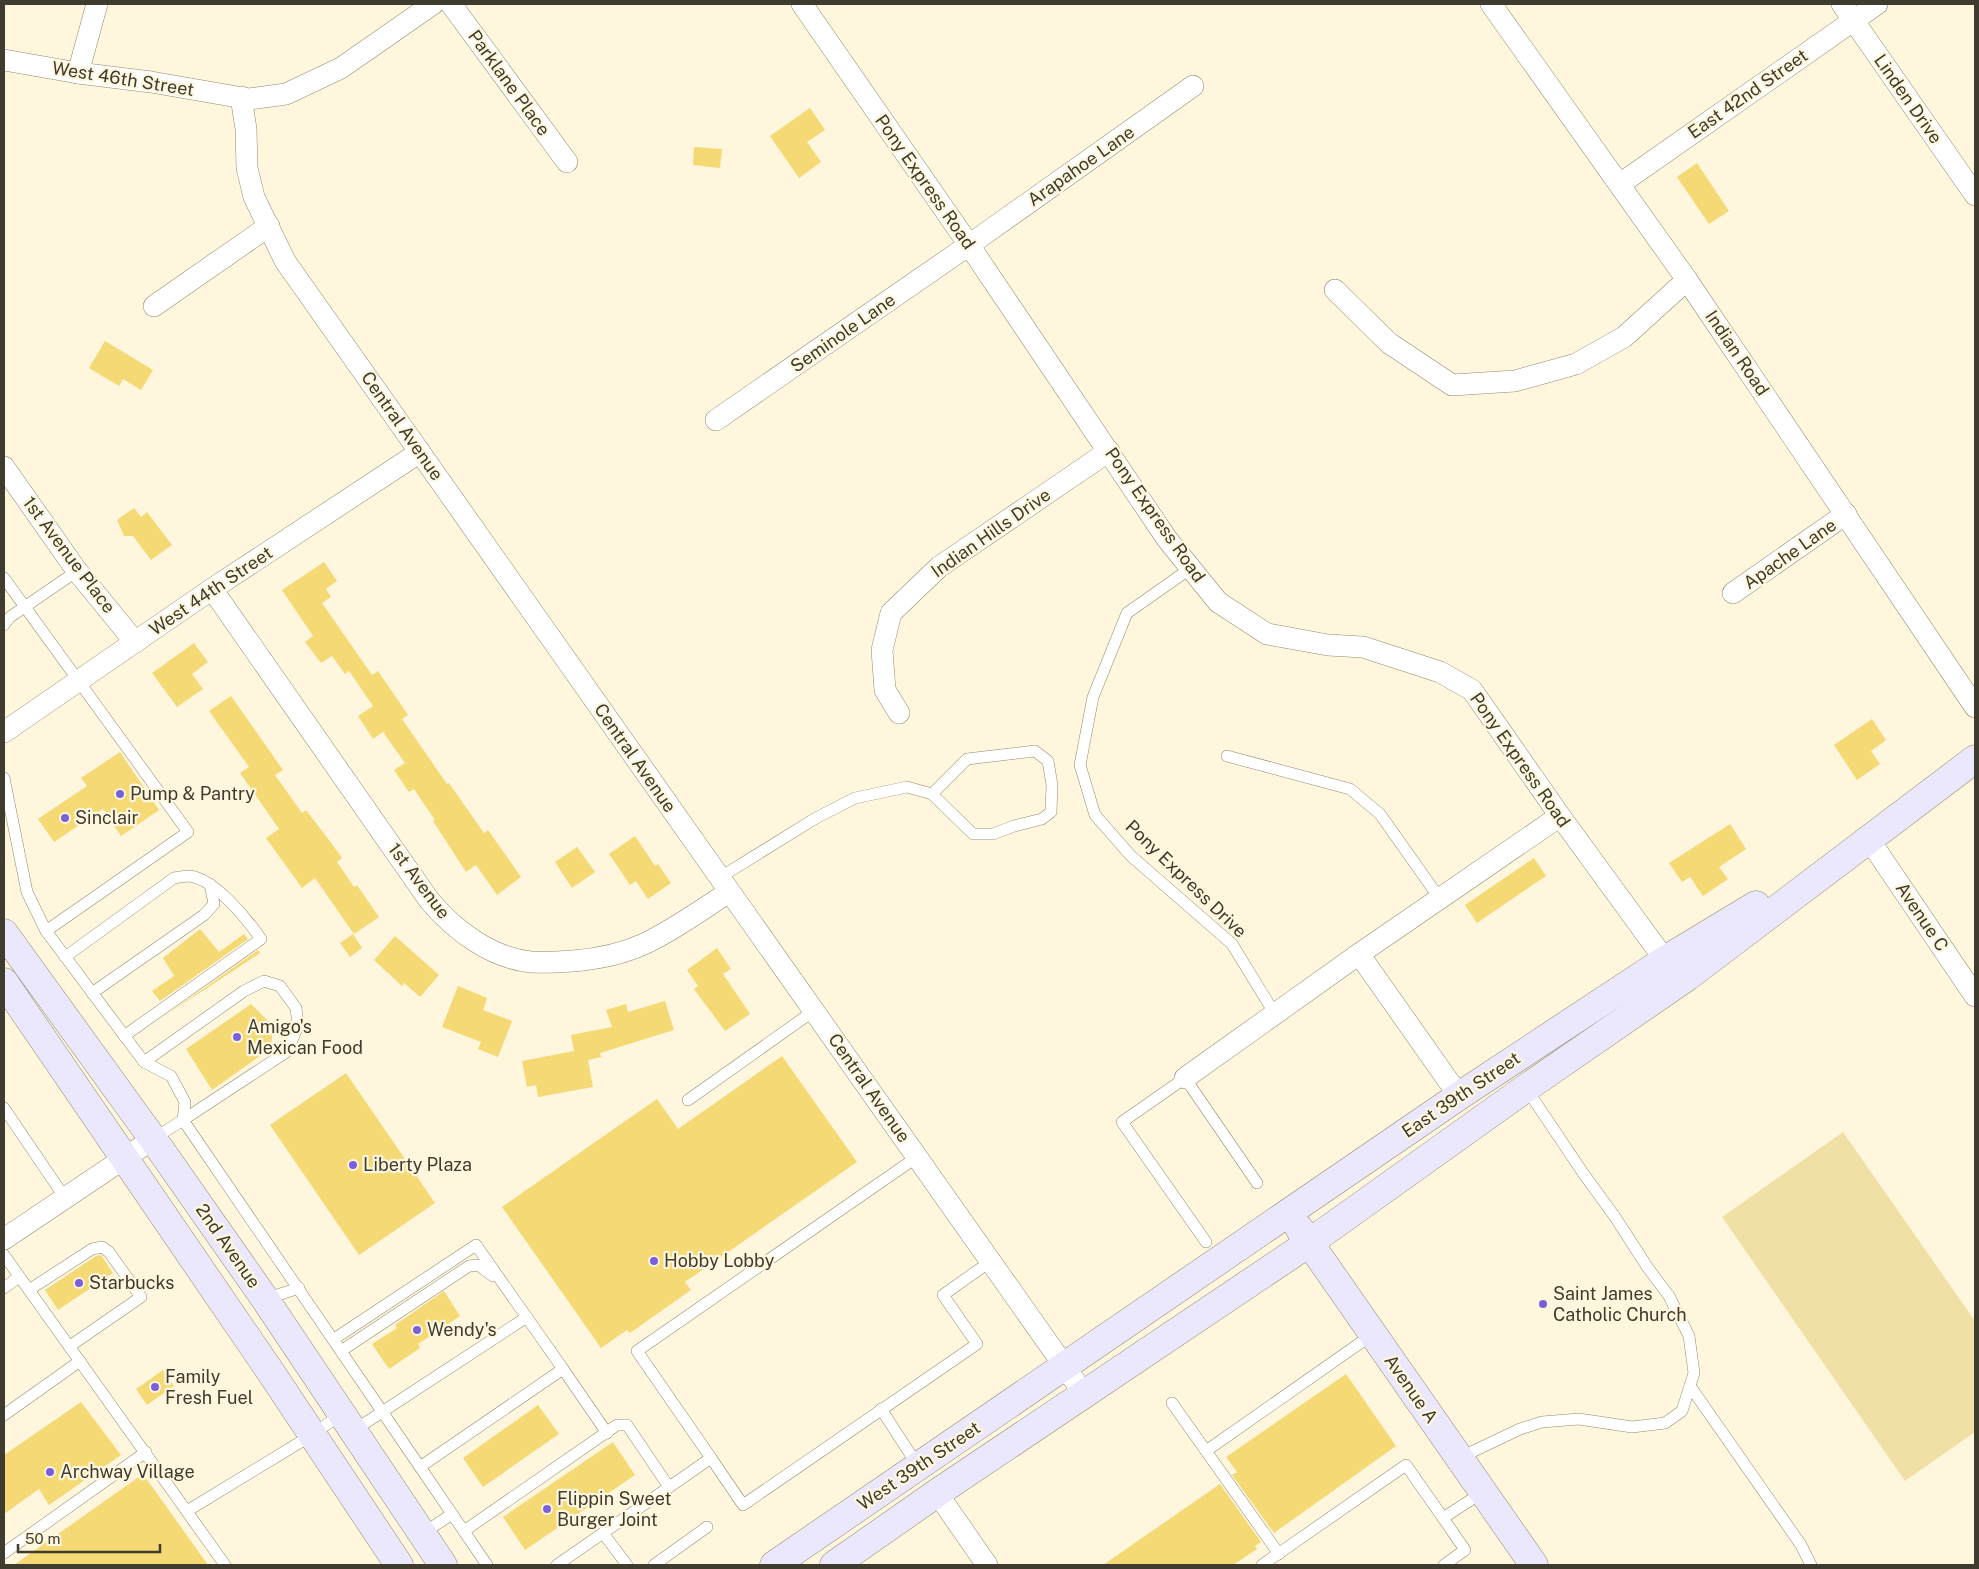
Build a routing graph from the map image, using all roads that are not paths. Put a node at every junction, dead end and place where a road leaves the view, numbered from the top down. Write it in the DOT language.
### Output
graph roads {
  1 [pos="97,4"];
  2 [pos="433,4"];
  3 [pos="451,4"];
  4 [pos="802,4"];
  5 [pos="1490,4"];
  6 [pos="1877,4"];
  7 [pos="1847,12"];
  8 [pos="4,60"];
  9 [pos="78,73"];
  10 [pos="1193,86"];
  11 [pos="241,98"];
  12 [pos="567,162"];
  13 [pos="1620,184"];
  14 [pos="1975,195"];
  15 [pos="268,226"];
  16 [pos="969,245"];
  17 [pos="1687,280"];
  18 [pos="1335,290"];
  19 [pos="154,306"];
  20 [pos="716,420"];
  21 [pos="1109,450"];
  22 [pos="420,452"];
  23 [pos="5,472"];
  24 [pos="1846,514"];
  25 [pos="1191,568"];
  26 [pos="77,571"];
  27 [pos="4,578"];
  28 [pos="212,589"];
  29 [pos="1733,593"];
  30 [pos="24,607"];
  31 [pos="4,625"];
  32 [pos="135,642"];
  33 [pos="78,681"];
  34 [pos="1975,707"];
  35 [pos="899,713"];
  36 [pos="4,732"];
  37 [pos="1226,756"];
  38 [pos="1975,759"];
  39 [pos="4,778"];
  40 [pos="932,794"];
  41 [pos="1560,816"];
  42 [pos="1868,838"];
  43 [pos="210,884"];
  44 [pos="724,885"];
  45 [pos="1440,899"];
  46 [pos="46,931"];
  47 [pos="4,933"];
  48 [pos="1359,954"];
  49 [pos="65,957"];
  50 [pos="1665,960"];
  51 [pos="4,982"];
  52 [pos="92,993"];
  53 [pos="1975,996"];
  54 [pos="815,1010"];
  55 [pos="1275,1014"];
  56 [pos="124,1036"];
  57 [pos="144,1062"];
  58 [pos="1185,1078"];
  59 [pos="1526,1088"];
  60 [pos="1459,1096"];
  61 [pos="688,1100"];
  62 [pos="4,1108"];
  63 [pos="184,1120"];
  64 [pos="154,1139"];
  65 [pos="917,1157"];
  66 [pos="125,1158"];
  67 [pos="1257,1183"];
  68 [pos="65,1198"];
  69 [pos="1289,1213"];
  70 [pos="4,1239"];
  71 [pos="1206,1242"];
  72 [pos="1309,1243"];
  73 [pos="4,1255"];
  74 [pos="991,1261"];
  75 [pos="20,1277"];
  76 [pos="505,1285"];
  77 [pos="4,1288"];
  78 [pos="299,1288"];
  79 [pos="30,1290"];
  80 [pos="265,1299"];
  81 [pos="527,1317"];
  82 [pos="1372,1334"];
  83 [pos="334,1339"];
  84 [pos="70,1346"];
  85 [pos="341,1351"];
  86 [pos="80,1361"];
  87 [pos="1064,1366"];
  88 [pos="563,1369"];
  89 [pos="1690,1386"];
  90 [pos="1084,1394"];
  91 [pos="1172,1403"];
  92 [pos="881,1409"];
  93 [pos="383,1412"];
  94 [pos="4,1415"];
  95 [pos="347,1423"];
  96 [pos="606,1433"];
  97 [pos="312,1435"];
  98 [pos="1206,1451"];
  99 [pos="146,1452"];
  100 [pos="711,1458"];
  101 [pos="1459,1458"];
  102 [pos="918,1466"];
  103 [pos="420,1467"];
  104 [pos="669,1487"];
  105 [pos="1483,1492"];
  106 [pos="937,1493"];
  107 [pos="188,1511"];
  108 [pos="452,1514"];
  109 [pos="1443,1518"];
  110 [pos="707,1528"];
  111 [pos="464,1531"];
  112 [pos="603,1533"];
  113 [pos="422,1534"];
  114 [pos="4,1553"];
  115 [pos="1279,1554"];
  116 [pos="225,1565"];
  117 [pos="399,1565"];
  118 [pos="443,1565"];
  119 [pos="487,1565"];
  120 [pos="557,1565"];
  121 [pos="627,1565"];
  122 [pos="654,1565"];
  123 [pos="774,1565"];
  124 [pos="834,1565"];
  125 [pos="987,1565"];
  126 [pos="1262,1565"];
  127 [pos="1444,1565"];
  128 [pos="1534,1565"];
  129 [pos="1811,1565"];
  1 -- 9 [label="street"];
  2 -- 11 [label="street, West 46th Street"];
  3 -- 12 [label="street, Parklane Place"];
  4 -- 16 [label="street, Pony Express Road"];
  5 -- 13 [label="street, Indian Road"];
  6 -- 7 [label="street, East 42nd Street"];
  7 -- 13 [label="street, East 42nd Street"];
  7 -- 14 [label="street, Linden Drive"];
  8 -- 9 [label="street, West 46th Street"];
  9 -- 11 [label="street, West 46th Street"];
  10 -- 16 [label="street, Arapahoe Lane"];
  11 -- 15 [label="street, Central Avenue"];
  13 -- 17 [label="street, Indian Road"];
  15 -- 19 [label="street"];
  15 -- 22 [label="street, Central Avenue"];
  16 -- 20 [label="street, Seminole Lane"];
  16 -- 21 [label="street, Pony Express Road"];
  17 -- 18 [label="street"];
  17 -- 24 [label="street, Indian Road"];
  21 -- 25 [label="street, Pony Express Road"];
  21 -- 35 [label="street, Indian Hills Drive"];
  22 -- 28 [label="street, West 44th Street"];
  22 -- 44 [label="street, Central Avenue"];
  23 -- 26 [label="street, 1st Avenue Place"];
  24 -- 29 [label="street, Apache Lane"];
  24 -- 34 [label="street, Indian Road"];
  25 -- 41 [label="street, Pony Express Road"];
  25 -- 55 [label="lane, Pony Express Drive"];
  26 -- 30 [label="lane"];
  26 -- 32 [label="street, 1st Avenue Place"];
  27 -- 30 [label="lane"];
  28 -- 32 [label="street, West 44th Street"];
  28 -- 44 [label="street, 1st Avenue"];
  30 -- 31 [label="lane"];
  30 -- 33 [label="lane"];
  32 -- 33 [label="street, West 44th Street"];
  33 -- 36 [label="street, West 44th Street"];
  33 -- 46 [label="lane"];
  37 -- 45 [label="lane"];
  38 -- 42 [label="main road, East 39th Street"];
  39 -- 46 [label="lane"];
  40 -- 40 [label="lane"];
  40 -- 44 [label="lane"];
  41 -- 45 [label="street"];
  41 -- 50 [label="street, Pony Express Road"];
  42 -- 50 [label="main road, East 39th Street"];
  42 -- 53 [label="street, Avenue C"];
  42 -- 59 [label="main road, East 39th Street"];
  43 -- 49 [label="lane"];
  43 -- 52 [label="lane"];
  43 -- 56 [label="lane"];
  44 -- 54 [label="street, Central Avenue"];
  45 -- 48 [label="street"];
  46 -- 49 [label="lane"];
  47 -- 64 [label="main road, 2nd Avenue"];
  48 -- 55 [label="street"];
  48 -- 60 [label="street"];
  49 -- 52 [label="lane"];
  50 -- 60 [label="main road, East 39th Street"];
  51 -- 66 [label="main road, 2nd Avenue"];
  52 -- 56 [label="lane"];
  54 -- 61 [label="lane"];
  54 -- 65 [label="street, Central Avenue"];
  55 -- 58 [label="street"];
  56 -- 57 [label="lane"];
  57 -- 63 [label="lane"];
  57 -- 63 [label="lane"];
  58 -- 67 [label="lane"];
  58 -- 71 [label="lane"];
  59 -- 72 [label="main road, East 39th Street"];
  59 -- 89 [label="lane"];
  60 -- 69 [label="main road, East 39th Street"];
  62 -- 68 [label="lane"];
  63 -- 64 [label="lane"];
  63 -- 78 [label="lane"];
  64 -- 66 [label="street"];
  64 -- 80 [label="main road, 2nd Avenue"];
  65 -- 74 [label="street, Central Avenue"];
  65 -- 100 [label="lane"];
  66 -- 68 [label="street"];
  66 -- 97 [label="main road, 2nd Avenue"];
  68 -- 70 [label="street"];
  69 -- 72 [label="main road, Avenue A"];
  69 -- 87 [label="main road, East 39th Street"];
  72 -- 82 [label="main road, Avenue A"];
  72 -- 90 [label="main road, East 39th Street"];
  73 -- 75 [label="lane"];
  74 -- 87 [label="street, Central Avenue"];
  74 -- 92 [label="lane"];
  75 -- 77 [label="lane"];
  75 -- 79 [label="lane"];
  76 -- 81 [label="lane"];
  76 -- 83 [label="lane"];
  76 -- 85 [label="lane"];
  78 -- 80 [label="lane"];
  78 -- 83 [label="lane"];
  79 -- 84 [label="lane"];
  79 -- 84 [label="lane"];
  80 -- 95 [label="main road, 2nd Avenue"];
  81 -- 88 [label="lane"];
  81 -- 93 [label="lane"];
  82 -- 98 [label="lane"];
  82 -- 101 [label="main road, Avenue A"];
  83 -- 85 [label="lane"];
  84 -- 86 [label="lane"];
  85 -- 93 [label="lane"];
  86 -- 94 [label="lane"];
  86 -- 99 [label="lane"];
  87 -- 90 [label="street, Central Avenue"];
  87 -- 102 [label="main road, West 39th Street"];
  88 -- 96 [label="lane"];
  88 -- 103 [label="lane"];
  89 -- 101 [label="lane"];
  89 -- 129 [label="lane"];
  90 -- 106 [label="main road, West 39th Street"];
  91 -- 98 [label="lane"];
  92 -- 100 [label="lane"];
  92 -- 102 [label="lane"];
  93 -- 95 [label="lane"];
  93 -- 103 [label="lane"];
  95 -- 97 [label="lane"];
  95 -- 113 [label="main road, 2nd Avenue"];
  96 -- 104 [label="lane"];
  96 -- 111 [label="lane"];
  97 -- 107 [label="lane"];
  97 -- 117 [label="main road, 2nd Avenue"];
  98 -- 115 [label="lane"];
  99 -- 107 [label="lane"];
  99 -- 114 [label="lane"];
  100 -- 104 [label="lane"];
  101 -- 105 [label="main road, Avenue A"];
  102 -- 123 [label="main road, West 39th Street"];
  103 -- 108 [label="lane"];
  104 -- 112 [label="lane"];
  105 -- 109 [label="lane"];
  105 -- 128 [label="main road, Avenue A"];
  106 -- 124 [label="main road, West 39th Street"];
  106 -- 125 [label="street"];
  107 -- 116 [label="lane"];
  108 -- 111 [label="lane"];
  108 -- 113 [label="lane"];
  109 -- 115 [label="lane"];
  109 -- 127 [label="lane"];
  110 -- 122 [label="lane"];
  111 -- 119 [label="lane"];
  112 -- 120 [label="lane"];
  112 -- 121 [label="lane"];
  113 -- 118 [label="main road, 2nd Avenue"];
  115 -- 126 [label="lane"];
}
